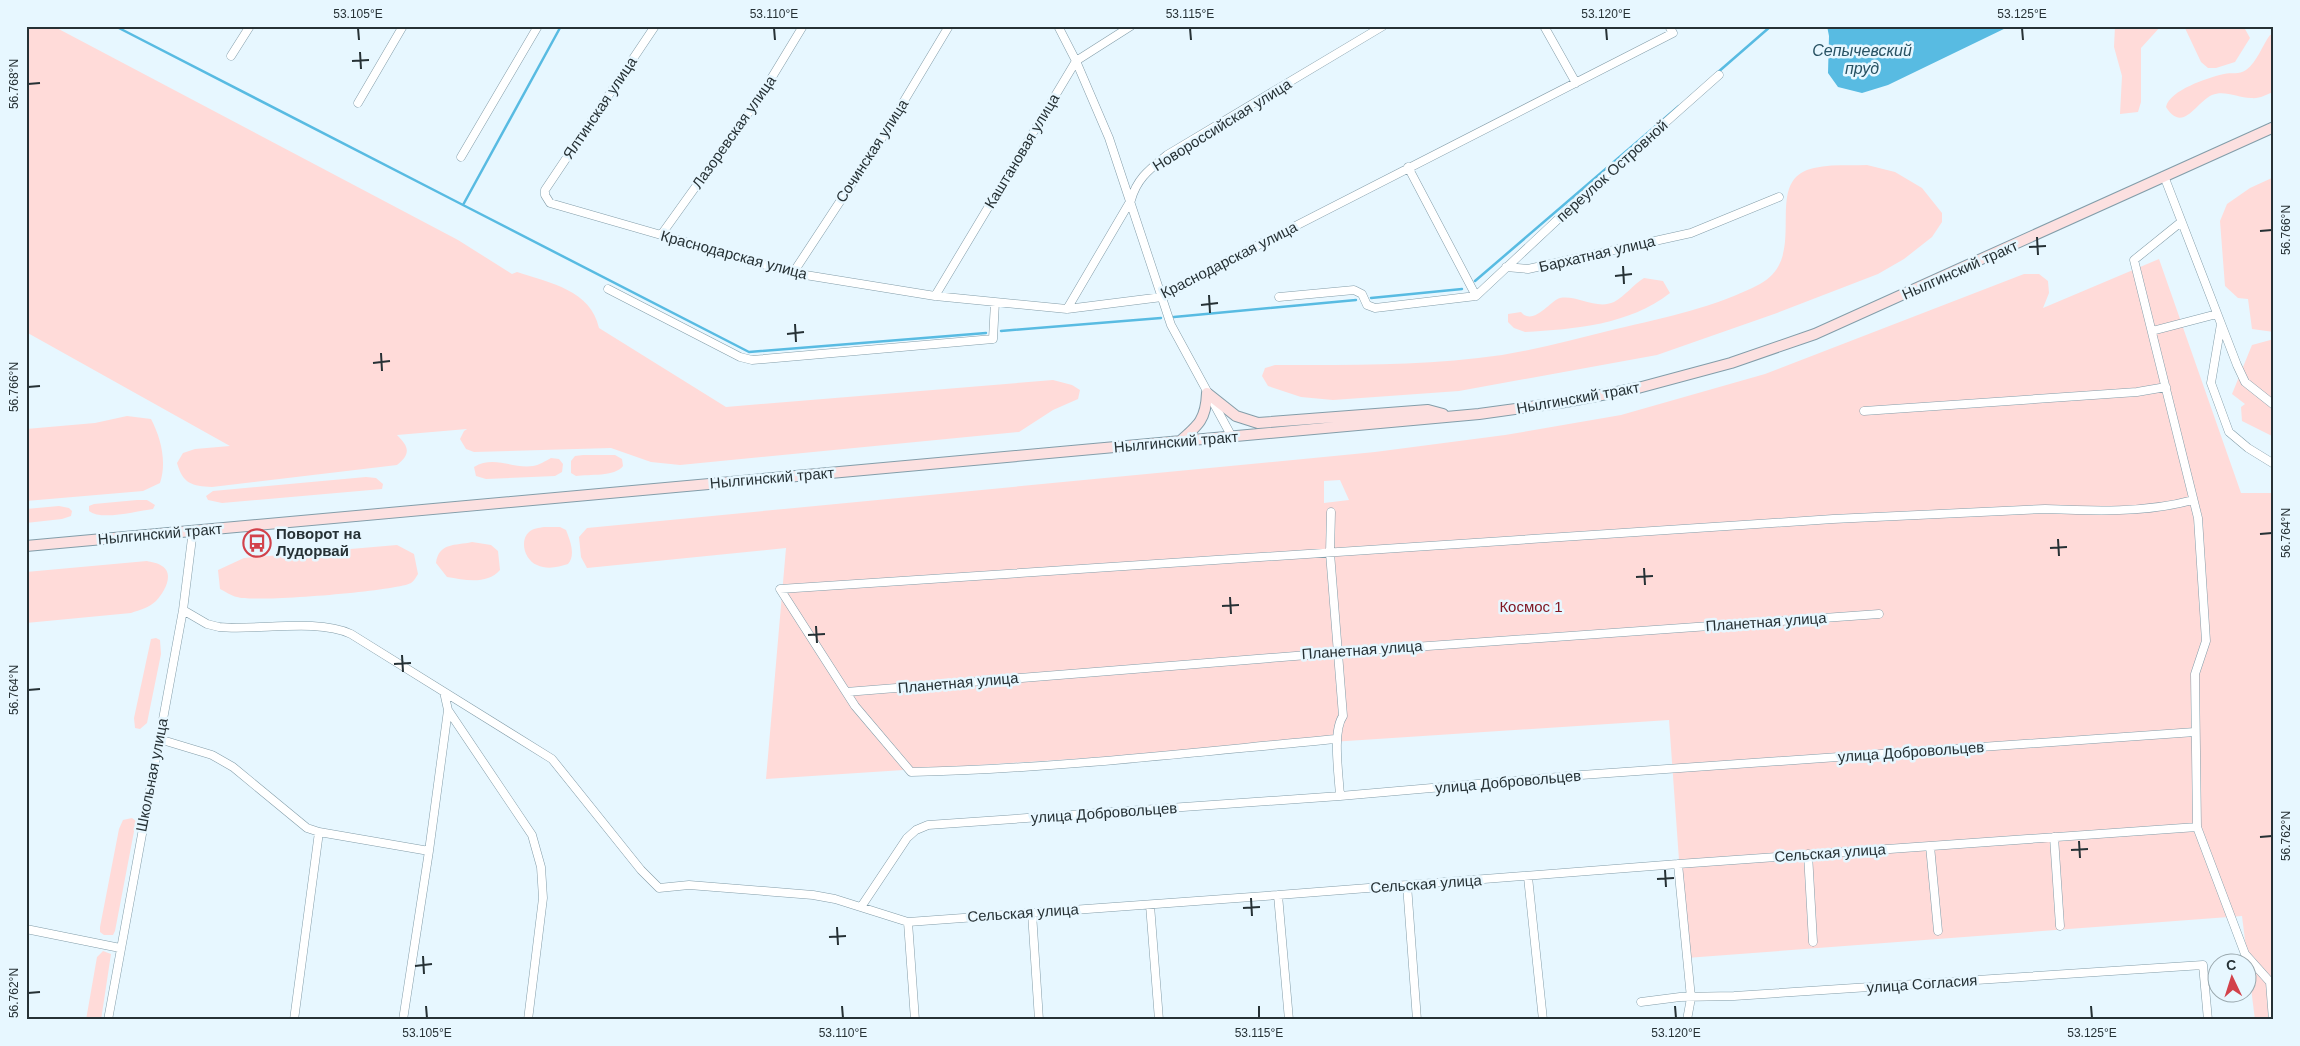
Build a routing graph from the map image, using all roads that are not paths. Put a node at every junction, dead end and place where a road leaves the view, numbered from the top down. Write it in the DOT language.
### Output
graph roads {
  1 [pos="250,26"];
  2 [pos="403,26"];
  3 [pos="538,26"];
  4 [pos="655,26"];
  5 [pos="802,26"];
  6 [pos="949,26"];
  7 [pos="1058,26"];
  8 [pos="1131,26"];
  9 [pos="1383,26"];
  10 [pos="1544,26"];
  11 [pos="1669,26"];
  12 [pos="231,56"];
  13 [pos="1076,61"];
  14 [pos="1719,76"];
  15 [pos="1576,83"];
  16 [pos="358,103"];
  17 [pos="2274,127"];
  18 [pos="461,157"];
  19 [pos="1408,167"];
  20 [pos="2164,176"];
  21 [pos="545,190"];
  22 [pos="1779,197"];
  23 [pos="1131,200"];
  24 [pos="2181,222"];
  25 [pos="661,235"];
  26 [pos="1506,267"];
  27 [pos="793,273"];
  28 [pos="608,289"];
  29 [pos="936,296"];
  30 [pos="1476,296"];
  31 [pos="1162,297"];
  32 [pos="1279,297"];
  33 [pos="995,302"];
  34 [pos="1067,309"];
  35 [pos="2217,314"];
  36 [pos="2221,324"];
  37 [pos="2152,331"];
  38 [pos="2166,388"];
  39 [pos="1207,392"];
  40 [pos="2274,405"];
  41 [pos="1864,411"];
  42 [pos="1456,416"];
  43 [pos="1232,437"];
  44 [pos="1179,442"];
  45 [pos="2274,464"];
  46 [pos="2193,500"];
  47 [pos="1331,512"];
  48 [pos="193,530"];
  49 [pos="26,546"];
  50 [pos="1330,553"];
  51 [pos="183,610"];
  52 [pos="1879,614"];
  53 [pos="1339,652"];
  54 [pos="444,692"];
  55 [pos="846,692"];
  56 [pos="448,710"];
  57 [pos="2195,732"];
  58 [pos="159,739"];
  59 [pos="1336,740"];
  60 [pos="1340,796"];
  61 [pos="2197,827"];
  62 [pos="319,832"];
  63 [pos="2054,837"];
  64 [pos="1930,846"];
  65 [pos="429,851"];
  66 [pos="1808,854"];
  67 [pos="1678,864"];
  68 [pos="1528,876"];
  69 [pos="1407,885"];
  70 [pos="1278,896"];
  71 [pos="1150,905"];
  72 [pos="861,907"];
  73 [pos="1032,912"];
  74 [pos="908,922"];
  75 [pos="2060,926"];
  76 [pos="26,929"];
  77 [pos="1938,931"];
  78 [pos="1814,942"];
  79 [pos="120,948"];
  80 [pos="2272,982"];
  81 [pos="1691,998"];
  82 [pos="1641,1002"];
  83 [pos="108,1020"];
  84 [pos="294,1020"];
  85 [pos="402,1020"];
  86 [pos="528,1020"];
  87 [pos="915,1020"];
  88 [pos="1039,1020"];
  89 [pos="1159,1020"];
  90 [pos="1289,1020"];
  91 [pos="1417,1020"];
  92 [pos="1543,1020"];
  93 [pos="1687,1020"];
  94 [pos="2208,1020"];
  95 [pos="2274,1020"];
  1 -- 12 [label="street"];
  2 -- 16 [label="street"];
  3 -- 18 [label="street"];
  4 -- 21 [label="street, Ялтинская улица"];
  5 -- 25 [label="street, Лазоревская улица"];
  6 -- 27 [label="street, Сочинская улица"];
  7 -- 13 [label="street"];
  8 -- 13 [label="street, Каштановая улица"];
  9 -- 23 [label="street, Новороссийская улица"];
  10 -- 15 [label="street"];
  11 -- 15 [label="street, Краснодарская улица"];
  13 -- 23 [label="street"];
  13 -- 29 [label="street, Каштановая улица"];
  14 -- 26 [label="street, переулок Островной"];
  15 -- 19 [label="street, Краснодарская улица"];
  17 -- 20 [label="main road, Нылгинский тракт"];
  19 -- 30 [label="street"];
  19 -- 31 [label="street, Краснодарская улица"];
  20 -- 24 [label="street"];
  20 -- 42 [label="main road, Нылгинский тракт"];
  21 -- 25 [label="street, Краснодарская улица"];
  22 -- 26 [label="street, Бархатная улица"];
  23 -- 31 [label="street"];
  23 -- 34 [label="street, Новороссийская улица"];
  24 -- 35 [label="street"];
  24 -- 37 [label="street"];
  25 -- 27 [label="street, Краснодарская улица"];
  26 -- 30 [label="street"];
  27 -- 29 [label="street, Краснодарская улица"];
  28 -- 33 [label="street"];
  29 -- 33 [label="street, Краснодарская улица"];
  30 -- 32 [label="street"];
  31 -- 34 [label="street, Краснодарская улица"];
  31 -- 39 [label="street"];
  33 -- 34 [label="street, Краснодарская улица"];
  35 -- 36 [label="street"];
  35 -- 37 [label="street"];
  36 -- 40 [label="street"];
  36 -- 45 [label="street"];
  37 -- 38 [label="street"];
  38 -- 41 [label="street"];
  38 -- 46 [label="street"];
  39 -- 42 [label="main road"];
  39 -- 43 [label="street"];
  39 -- 44 [label="main road"];
  42 -- 43 [label="main road, Нылгинский тракт"];
  43 -- 44 [label="main road, Нылгинский тракт"];
  44 -- 48 [label="main road, Нылгинский тракт"];
  46 -- 50 [label="street"];
  46 -- 57 [label="street"];
  47 -- 50 [label="street"];
  48 -- 49 [label="main road, Нылгинский тракт"];
  48 -- 51 [label="street, Школьная улица"];
  50 -- 53 [label="street"];
  50 -- 55 [label="street"];
  51 -- 54 [label="street"];
  51 -- 58 [label="street, Школьная улица"];
  52 -- 53 [label="street, Планетная улица"];
  53 -- 55 [label="street, Планетная улица"];
  53 -- 59 [label="street"];
  54 -- 56 [label="street"];
  54 -- 72 [label="street, Сельская улица"];
  55 -- 59 [label="street"];
  56 -- 65 [label="street"];
  56 -- 86 [label="street"];
  57 -- 60 [label="street, улица Добровольцев"];
  57 -- 61 [label="street"];
  58 -- 62 [label="street"];
  58 -- 79 [label="street, Школьная улица"];
  59 -- 60 [label="street"];
  60 -- 72 [label="street, улица Добровольцев"];
  61 -- 63 [label="street, Сельская улица"];
  61 -- 80 [label="street"];
  62 -- 65 [label="street"];
  62 -- 84 [label="street"];
  63 -- 64 [label="street, Сельская улица"];
  63 -- 75 [label="street"];
  64 -- 66 [label="street, Сельская улица"];
  64 -- 77 [label="street"];
  65 -- 85 [label="street"];
  66 -- 67 [label="street, Сельская улица"];
  66 -- 78 [label="street"];
  67 -- 68 [label="street, Сельская улица"];
  67 -- 81 [label="street"];
  68 -- 69 [label="street, Сельская улица"];
  68 -- 92 [label="street"];
  69 -- 70 [label="street, Сельская улица"];
  69 -- 91 [label="street"];
  70 -- 71 [label="street, Сельская улица"];
  70 -- 90 [label="street"];
  71 -- 73 [label="street, Сельская улица"];
  71 -- 89 [label="street"];
  72 -- 74 [label="street, Сельская улица"];
  73 -- 74 [label="street, Сельская улица"];
  73 -- 88 [label="street"];
  74 -- 87 [label="street"];
  76 -- 79 [label="street"];
  79 -- 83 [label="street, Школьная улица"];
  80 -- 95 [label="street"];
  81 -- 82 [label="street, улица Согласия"];
  81 -- 93 [label="street"];
  81 -- 94 [label="street, улица Согласия"];
}
